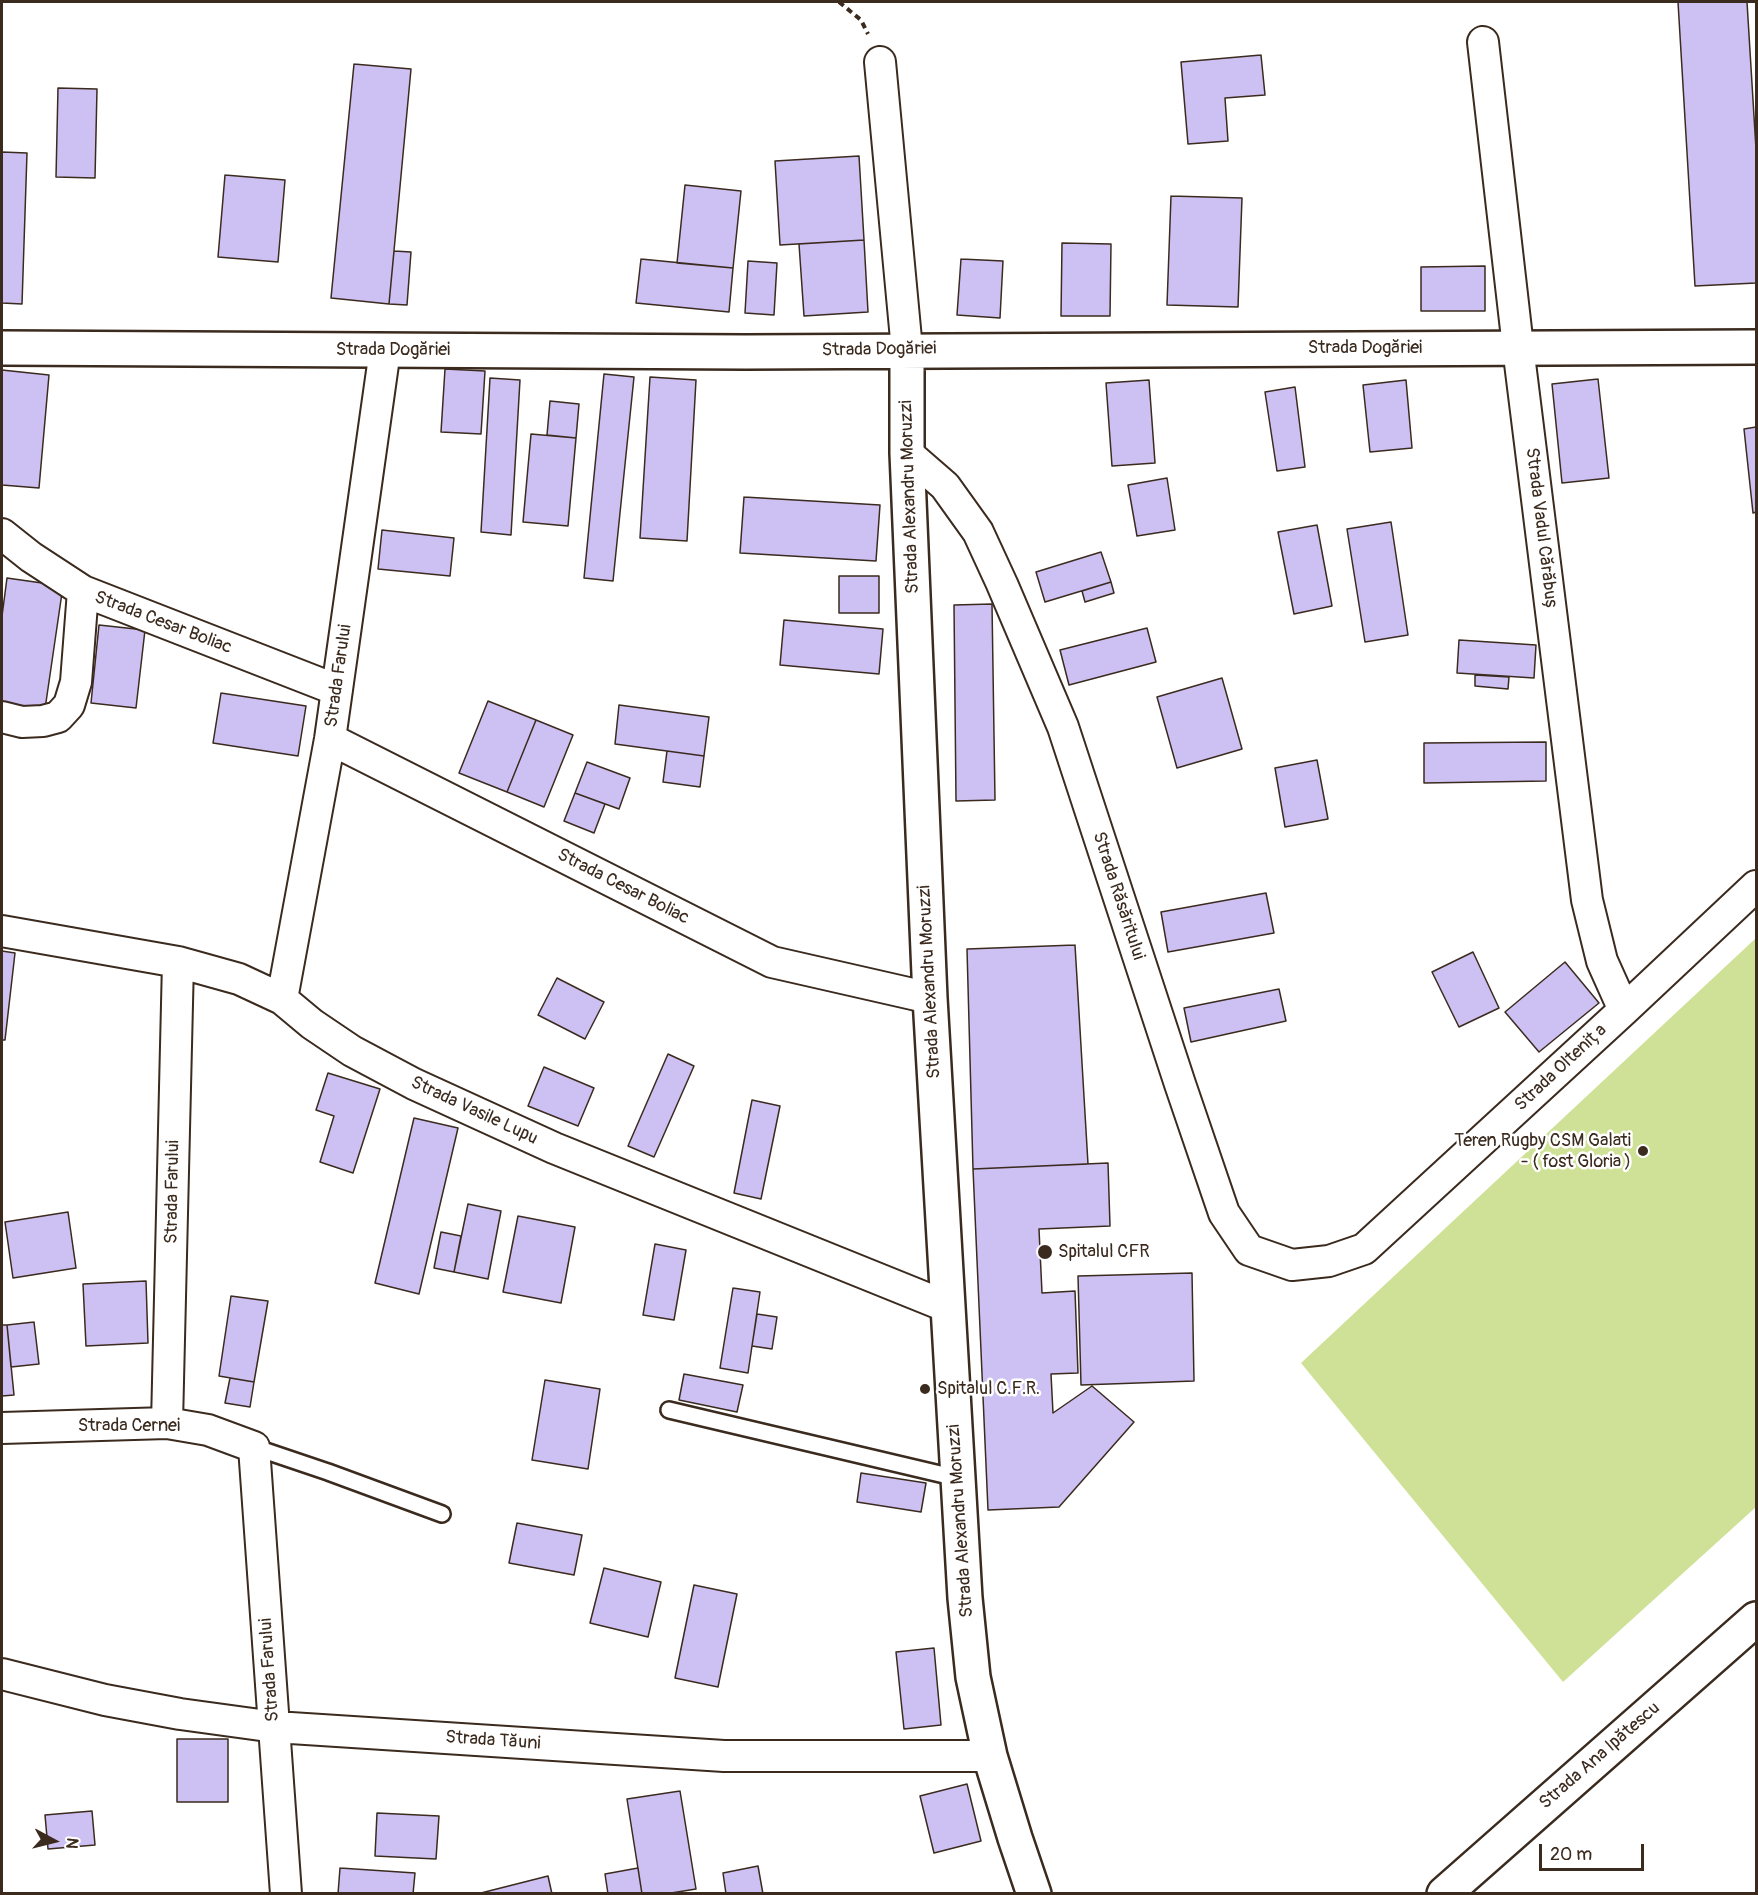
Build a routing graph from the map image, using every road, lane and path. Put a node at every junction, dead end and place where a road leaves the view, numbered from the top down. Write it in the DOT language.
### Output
graph roads {
  1 [pos="839,2"];
  2 [pos="1483,42"];
  3 [pos="880,63"];
  4 [pos="1756,347"];
  5 [pos="2,348"];
  6 [pos="1518,348"];
  7 [pos="385,350"];
  8 [pos="907,350"];
  9 [pos="907,453"];
  10 [pos="2,534"];
  11 [pos="83,591"];
  12 [pos="337,690"];
  13 [pos="2,717"];
  14 [pos="330,739"];
  15 [pos="1756,885"];
  16 [pos="2,931"];
  17 [pos="178,962"];
  18 [pos="930,998"];
  19 [pos="282,999"];
  20 [pos="1624,1010"];
  21 [pos="1364,1249"];
  22 [pos="948,1307"];
  23 [pos="669,1410"];
  24 [pos="167,1423"];
  25 [pos="2,1428"];
  26 [pos="254,1447"];
  27 [pos="957,1478"];
  28 [pos="442,1515"];
  29 [pos="1756,1619"];
  30 [pos="2,1674"];
  31 [pos="275,1727"];
  32 [pos="990,1756"];
  33 [pos="286,1893"];
  34 [pos="1034,1893"];
  35 [pos="1444,1893"];
  1 -- 3 [label="path"];
  2 -- 6 [label="street, Strada Vadul Cărăbuș"];
  3 -- 8 [label="street, Strada Alexandru Moruzzi"];
  4 -- 6 [label="street, Strada Dogăriei"];
  5 -- 7 [label="street, Strada Dogăriei"];
  6 -- 8 [label="street, Strada Dogăriei"];
  6 -- 20 [label="street, Strada Vadul Cărăbuș"];
  7 -- 8 [label="street, Strada Dogăriei"];
  7 -- 12 [label="street, Strada Farului"];
  8 -- 9 [label="street, Strada Alexandru Moruzzi"];
  9 -- 18 [label="street, Strada Alexandru Moruzzi"];
  9 -- 21 [label="street, Strada Răsăritului"];
  10 -- 11 [label="street, Strada Cesar Boliac"];
  11 -- 12 [label="street, Strada Cesar Boliac"];
  11 -- 13 [label="street"];
  12 -- 14 [label="street, Strada Farului"];
  14 -- 18 [label="street, Strada Cesar Boliac"];
  14 -- 19 [label="street, Strada Farului"];
  15 -- 20 [label="street, Strada Oltenița"];
  16 -- 17 [label="street, Strada Vasile Lupu"];
  17 -- 19 [label="street, Strada Vasile Lupu"];
  17 -- 24 [label="street, Strada Farului"];
  18 -- 22 [label="street, Strada Alexandru Moruzzi"];
  19 -- 22 [label="street, Strada Vasile Lupu"];
  20 -- 21 [label="street, Strada Oltenița"];
  22 -- 27 [label="street, Strada Alexandru Moruzzi"];
  23 -- 27 [label="lane"];
  24 -- 25 [label="street, Strada Cernei"];
  24 -- 26 [label="street, Strada Cernei"];
  26 -- 28 [label="lane"];
  26 -- 31 [label="street, Strada Farului"];
  27 -- 32 [label="street, Strada Alexandru Moruzzi"];
  29 -- 35 [label="street, Strada Ana Ipătescu"];
  30 -- 31 [label="street, Strada Tăuni"];
  31 -- 32 [label="street, Strada Tăuni"];
  31 -- 33 [label="street, Strada Farului"];
  32 -- 34 [label="street, Strada Alexandru Moruzzi"];
}
